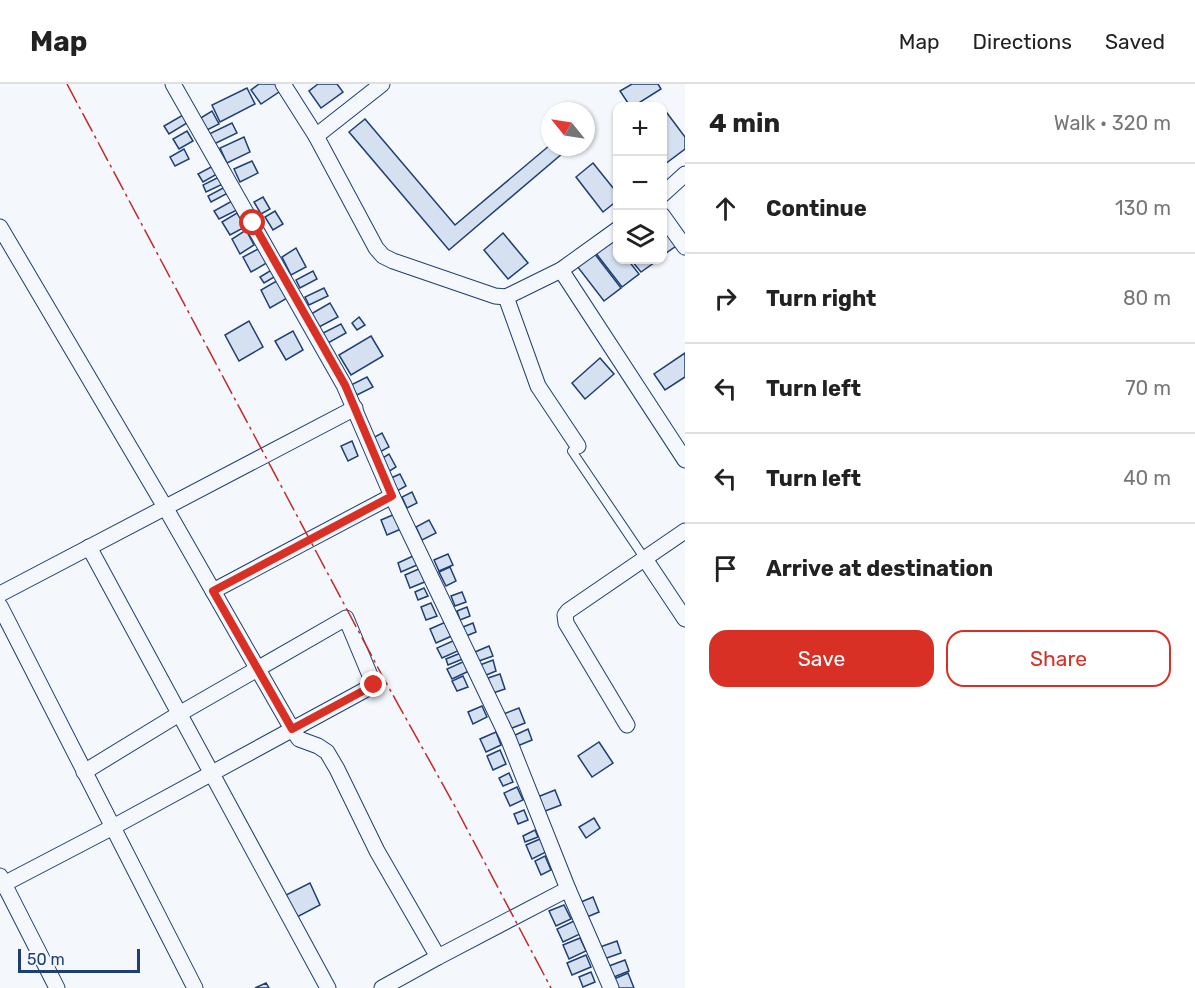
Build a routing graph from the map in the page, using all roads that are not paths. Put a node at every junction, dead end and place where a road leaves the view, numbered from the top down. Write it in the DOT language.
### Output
graph roads {
  1 [pos="174,84"];
  2 [pos="283,84"];
  3 [pos="382,84"];
  4 [pos="316,136"];
  5 [pos="685,174"];
  6 [pos="667,191"];
  7 [pos="667,221"];
  8 [pos="0,227"];
  9 [pos="613,233"];
  10 [pos="685,247"];
  11 [pos="561,270"];
  12 [pos="506,297"];
  13 [pos="355,408"];
  14 [pos="575,448"];
  15 [pos="685,460"];
  16 [pos="392,496"];
  17 [pos="165,507"];
  18 [pos="685,531"];
  19 [pos="89,547"];
  20 [pos="645,558"];
  21 [pos="213,591"];
  22 [pos="0,594"];
  23 [pos="0,606"];
  24 [pos="685,619"];
  25 [pos="257,669"];
  26 [pos="179,714"];
  27 [pos="627,725"];
  28 [pos="292,729"];
  29 [pos="84,772"];
  30 [pos="211,774"];
  31 [pos="113,827"];
  32 [pos="1,882"];
  33 [pos="568,889"];
  34 [pos="438,957"];
  35 [pos="57,988"];
  36 [pos="195,988"];
  37 [pos="328,988"];
  38 [pos="382,988"];
  39 [pos="611,988"];
  1 -- 13 [label="street"];
  2 -- 4 [label="street"];
  3 -- 4 [label="street"];
  4 -- 12 [label="street"];
  5 -- 6 [label="street"];
  7 -- 10 [label="street"];
  8 -- 17 [label="street"];
  9 -- 11 [label="street"];
  11 -- 12 [label="street"];
  11 -- 15 [label="street"];
  12 -- 14 [label="street"];
  13 -- 16 [label="street"];
  13 -- 17 [label="street"];
  14 -- 20 [label="lane"];
  16 -- 21 [label="street"];
  16 -- 33 [label="street"];
  17 -- 19 [label="street"];
  17 -- 21 [label="street"];
  18 -- 20 [label="street"];
  19 -- 22 [label="street"];
  19 -- 26 [label="street"];
  20 -- 24 [label="street"];
  20 -- 27 [label="street"];
  21 -- 25 [label="street"];
  23 -- 29 [label="street"];
  25 -- 26 [label="street"];
  25 -- 28 [label="street"];
  25 -- 28 [label="street"];
  26 -- 29 [label="street"];
  26 -- 30 [label="street"];
  28 -- 30 [label="street"];
  28 -- 34 [label="street"];
  29 -- 31 [label="street"];
  30 -- 31 [label="street"];
  30 -- 37 [label="street"];
  31 -- 32 [label="street"];
  31 -- 36 [label="street"];
  32 -- 35 [label="street"];
  33 -- 34 [label="street"];
  33 -- 39 [label="street"];
  34 -- 38 [label="street"];
}
